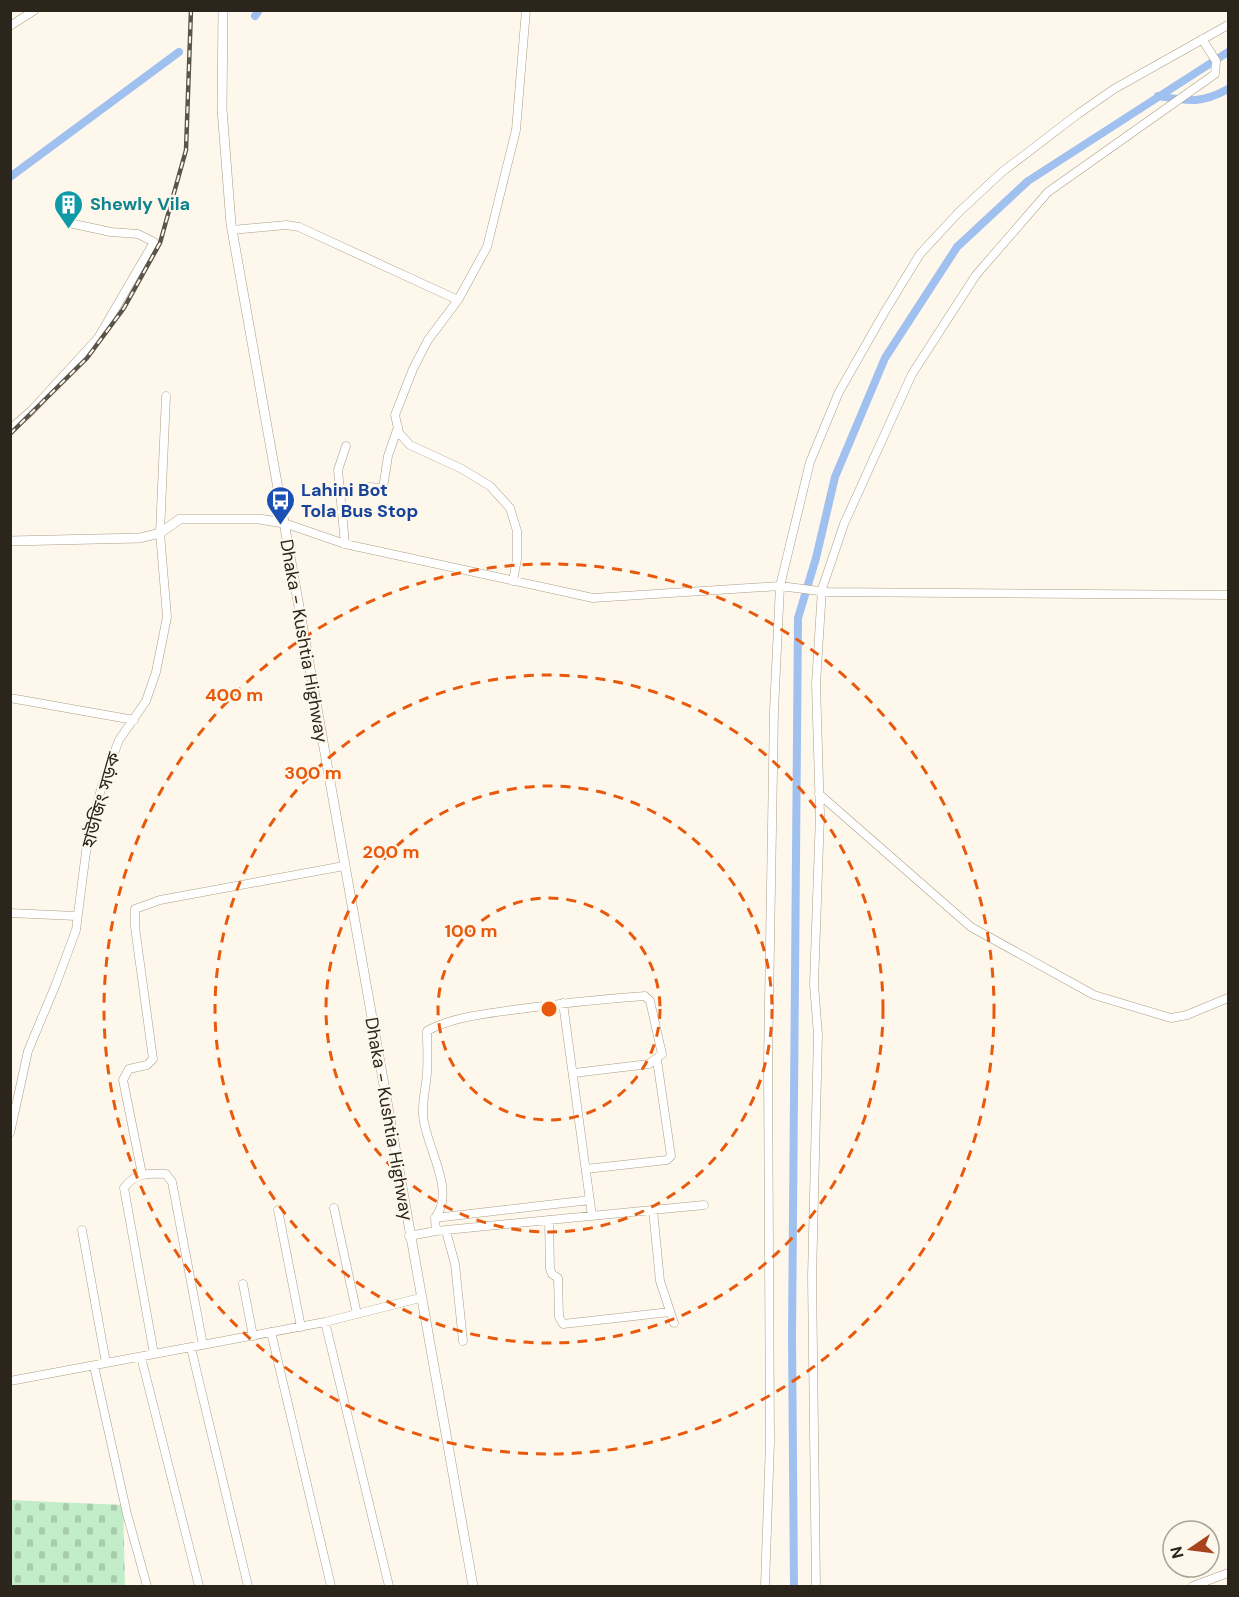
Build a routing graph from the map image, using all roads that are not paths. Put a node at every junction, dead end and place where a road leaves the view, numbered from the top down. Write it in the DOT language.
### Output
graph roads {
  1 [pos="35,10"];
  2 [pos="223,10"];
  3 [pos="526,10"];
  4 [pos="1228,25"];
  5 [pos="10,26"];
  6 [pos="1202,39"];
  7 [pos="69,223"];
  8 [pos="232,230"];
  9 [pos="458,300"];
  10 [pos="166,396"];
  11 [pos="398,427"];
  12 [pos="10,429"];
  13 [pos="346,446"];
  14 [pos="368,486"];
  15 [pos="284,523"];
  16 [pos="160,533"];
  17 [pos="10,541"];
  18 [pos="345,544"];
  19 [pos="513,582"];
  20 [pos="780,586"];
  21 [pos="822,590"];
  22 [pos="1228,595"];
  23 [pos="10,698"];
  24 [pos="134,720"];
  25 [pos="819,795"];
  26 [pos="344,866"];
  27 [pos="10,913"];
  28 [pos="76,916"];
  29 [pos="1228,998"];
  30 [pos="563,1003"];
  31 [pos="657,1060"];
  32 [pos="574,1073"];
  33 [pos="10,1133"];
  34 [pos="586,1169"];
  35 [pos="142,1174"];
  36 [pos="590,1200"];
  37 [pos="704,1205"];
  38 [pos="334,1208"];
  39 [pos="278,1210"];
  40 [pos="654,1210"];
  41 [pos="592,1216"];
  42 [pos="435,1218"];
  43 [pos="549,1220"];
  44 [pos="82,1230"];
  45 [pos="436,1231"];
  46 [pos="446,1231"];
  47 [pos="409,1236"];
  48 [pos="243,1284"];
  49 [pos="420,1298"];
  50 [pos="670,1312"];
  51 [pos="357,1314"];
  52 [pos="324,1323"];
  53 [pos="674,1323"];
  54 [pos="301,1327"];
  55 [pos="271,1332"];
  56 [pos="252,1336"];
  57 [pos="463,1341"];
  58 [pos="203,1345"];
  59 [pos="191,1348"];
  60 [pos="154,1354"];
  61 [pos="141,1357"];
  62 [pos="106,1363"];
  63 [pos="94,1366"];
  64 [pos="10,1381"];
  65 [pos="1228,1573"];
  66 [pos="147,1587"];
  67 [pos="199,1587"];
  68 [pos="248,1587"];
  69 [pos="331,1587"];
  70 [pos="389,1587"];
  71 [pos="473,1587"];
  72 [pos="765,1587"];
  73 [pos="816,1587"];
  74 [pos="1193,1587"];
  1 -- 5 [label="street"];
  2 -- 8 [label="main road, Dhaka - Kushtia Highway"];
  3 -- 9 [label="street"];
  4 -- 6 [label="street"];
  6 -- 20 [label="street"];
  6 -- 21 [label="street"];
  7 -- 12 [label="street"];
  8 -- 9 [label="street"];
  8 -- 15 [label="main road, Dhaka - Kushtia Highway"];
  9 -- 11 [label="street"];
  10 -- 16 [label="street, হাউজিং সড়ক"];
  11 -- 14 [label="street"];
  11 -- 19 [label="street"];
  13 -- 18 [label="street"];
  15 -- 16 [label="main road"];
  15 -- 18 [label="street"];
  15 -- 26 [label="main road, Dhaka - Kushtia Highway"];
  16 -- 17 [label="main road"];
  16 -- 24 [label="street, হাউজিং সড়ক"];
  18 -- 19 [label="street"];
  19 -- 20 [label="street"];
  20 -- 21 [label="street"];
  20 -- 72 [label="street"];
  21 -- 22 [label="street"];
  21 -- 25 [label="street"];
  23 -- 24 [label="street"];
  24 -- 28 [label="street, হাউজিং সড়ক"];
  25 -- 29 [label="street"];
  25 -- 73 [label="street"];
  26 -- 35 [label="street"];
  26 -- 47 [label="main road, Dhaka - Kushtia Highway"];
  27 -- 28 [label="street"];
  28 -- 33 [label="street, হাউজিং সড়ক"];
  30 -- 31 [label="street"];
  30 -- 32 [label="street"];
  30 -- 42 [label="street"];
  31 -- 32 [label="street"];
  31 -- 34 [label="street"];
  32 -- 34 [label="street"];
  34 -- 36 [label="street"];
  35 -- 58 [label="street"];
  35 -- 60 [label="street"];
  36 -- 41 [label="street"];
  36 -- 42 [label="street"];
  37 -- 40 [label="street"];
  38 -- 51 [label="street"];
  39 -- 54 [label="street"];
  40 -- 41 [label="street"];
  40 -- 50 [label="street"];
  41 -- 43 [label="street"];
  42 -- 45 [label="street"];
  43 -- 46 [label="street"];
  43 -- 50 [label="street"];
  44 -- 62 [label="street"];
  45 -- 46 [label="street"];
  45 -- 47 [label="street"];
  46 -- 57 [label="street"];
  47 -- 49 [label="main road, Dhaka - Kushtia Highway"];
  48 -- 56 [label="street"];
  49 -- 51 [label="street"];
  49 -- 71 [label="main road, Dhaka - Kushtia Highway"];
  50 -- 53 [label="street"];
  51 -- 52 [label="street"];
  52 -- 54 [label="street"];
  52 -- 70 [label="street"];
  54 -- 55 [label="street"];
  55 -- 56 [label="street"];
  55 -- 69 [label="street"];
  56 -- 58 [label="street"];
  58 -- 59 [label="street"];
  59 -- 60 [label="street"];
  59 -- 68 [label="street"];
  60 -- 61 [label="street"];
  61 -- 62 [label="street"];
  61 -- 67 [label="street"];
  62 -- 63 [label="street"];
  63 -- 64 [label="street"];
  63 -- 66 [label="street"];
  65 -- 74 [label="street"];
}
